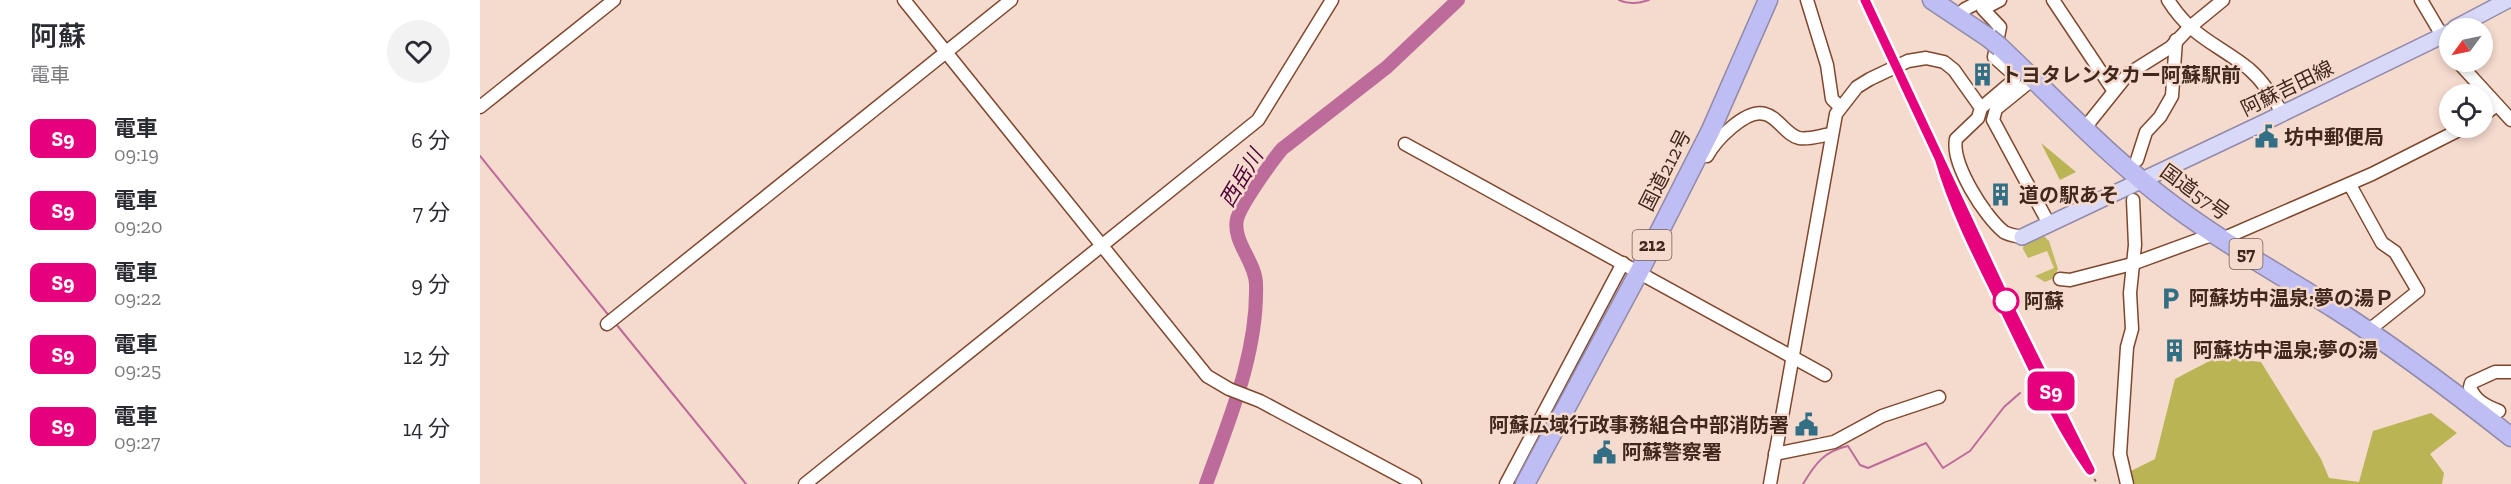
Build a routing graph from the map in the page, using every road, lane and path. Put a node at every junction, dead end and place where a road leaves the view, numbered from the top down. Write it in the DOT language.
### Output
graph roads {
  1 [pos="614,0"];
  2 [pos="904,0"];
  3 [pos="1011,0"];
  4 [pos="1332,0"];
  5 [pos="1768,0"];
  6 [pos="1807,0"];
  7 [pos="1932,0"];
  8 [pos="1983,0"];
  9 [pos="2000,0"];
  10 [pos="2053,0"];
  11 [pos="2168,0"];
  12 [pos="2223,0"];
  13 [pos="2421,0"];
  14 [pos="2508,0"];
  15 [pos="1958,16"];
  16 [pos="2478,18"];
  17 [pos="2439,23"];
  18 [pos="2190,27"];
  19 [pos="2176,40"];
  20 [pos="2439,41"];
  21 [pos="946,52"];
  22 [pos="2467,72"];
  23 [pos="2033,79"];
  24 [pos="2113,90"];
  25 [pos="2497,105"];
  26 [pos="480,107"];
  27 [pos="1840,107"];
  28 [pos="1981,108"];
  29 [pos="2493,108"];
  30 [pos="2283,114"];
  31 [pos="2511,120"];
  32 [pos="2084,129"];
  33 [pos="1832,134"];
  34 [pos="2443,138"];
  35 [pos="1405,144"];
  36 [pos="2137,160"];
  37 [pos="1688,176"];
  38 [pos="2141,180"];
  39 [pos="2350,184"];
  40 [pos="2133,200"];
  41 [pos="2049,224"];
  42 [pos="2022,237"];
  43 [pos="2218,237"];
  44 [pos="1102,244"];
  45 [pos="2132,264"];
  46 [pos="1631,267"];
  47 [pos="2060,279"];
  48 [pos="607,324"];
  49 [pos="2368,331"];
  50 [pos="1793,356"];
  51 [pos="2511,372"];
  52 [pos="1825,375"];
  53 [pos="1939,397"];
  54 [pos="2499,411"];
  55 [pos="2511,437"];
  56 [pos="1775,454"];
  57 [pos="805,484"];
  58 [pos="1415,484"];
  59 [pos="1506,484"];
  60 [pos="1525,484"];
  61 [pos="1770,484"];
  62 [pos="2127,484"];
  1 -- 26 [label="street"];
  2 -- 21 [label="street"];
  3 -- 21 [label="street"];
  4 -- 44 [label="street"];
  5 -- 37 [label="highway, 国道212号 / 212"];
  6 -- 27 [label="street"];
  7 -- 15 [label="highway, 国道57号 / 57"];
  8 -- 15 [label="street"];
  9 -- 28 [label="street"];
  10 -- 24 [label="street"];
  11 -- 18 [label="street"];
  12 -- 18 [label="street"];
  13 -- 17 [label="street"];
  14 -- 16 [label="main road, 阿蘇吉田線"];
  15 -- 23 [label="highway, 国道57号 / 57"];
  18 -- 19 [label="street"];
  18 -- 30 [label="street"];
  19 -- 24 [label="street"];
  19 -- 36 [label="street"];
  20 -- 30 [label="main road, 阿蘇吉田線"];
  21 -- 44 [label="street"];
  21 -- 48 [label="street"];
  22 -- 25 [label="street"];
  23 -- 32 [label="highway, 国道57号 / 57"];
  23 -- 41 [label="street"];
  24 -- 32 [label="street"];
  25 -- 29 [label="street"];
  25 -- 31 [label="street"];
  27 -- 28 [label="street"];
  27 -- 33 [label="street"];
  28 -- 42 [label="street"];
  30 -- 38 [label="main road, 阿蘇吉田線"];
  32 -- 38 [label="highway, 国道57号 / 57"];
  33 -- 37 [label="street"];
  33 -- 50 [label="street"];
  34 -- 39 [label="street"];
  35 -- 46 [label="street"];
  37 -- 46 [label="highway, 国道212号 / 212"];
  38 -- 41 [label="main road, 阿蘇吉田線"];
  38 -- 43 [label="highway, 国道57号 / 57"];
  39 -- 43 [label="street"];
  39 -- 49 [label="street"];
  40 -- 45 [label="street"];
  41 -- 42 [label="main road, 阿蘇吉田線"];
  43 -- 45 [label="street"];
  43 -- 49 [label="highway, 国道57号 / 57"];
  44 -- 57 [label="street"];
  44 -- 58 [label="street"];
  45 -- 47 [label="street"];
  45 -- 62 [label="street"];
  46 -- 50 [label="street"];
  46 -- 59 [label="street"];
  46 -- 60 [label="highway, 国道212号 / 212"];
  49 -- 55 [label="highway, 国道57号 / 57"];
  50 -- 52 [label="street"];
  50 -- 56 [label="street"];
  51 -- 54 [label="street"];
  53 -- 56 [label="street"];
  56 -- 61 [label="street"];
}
